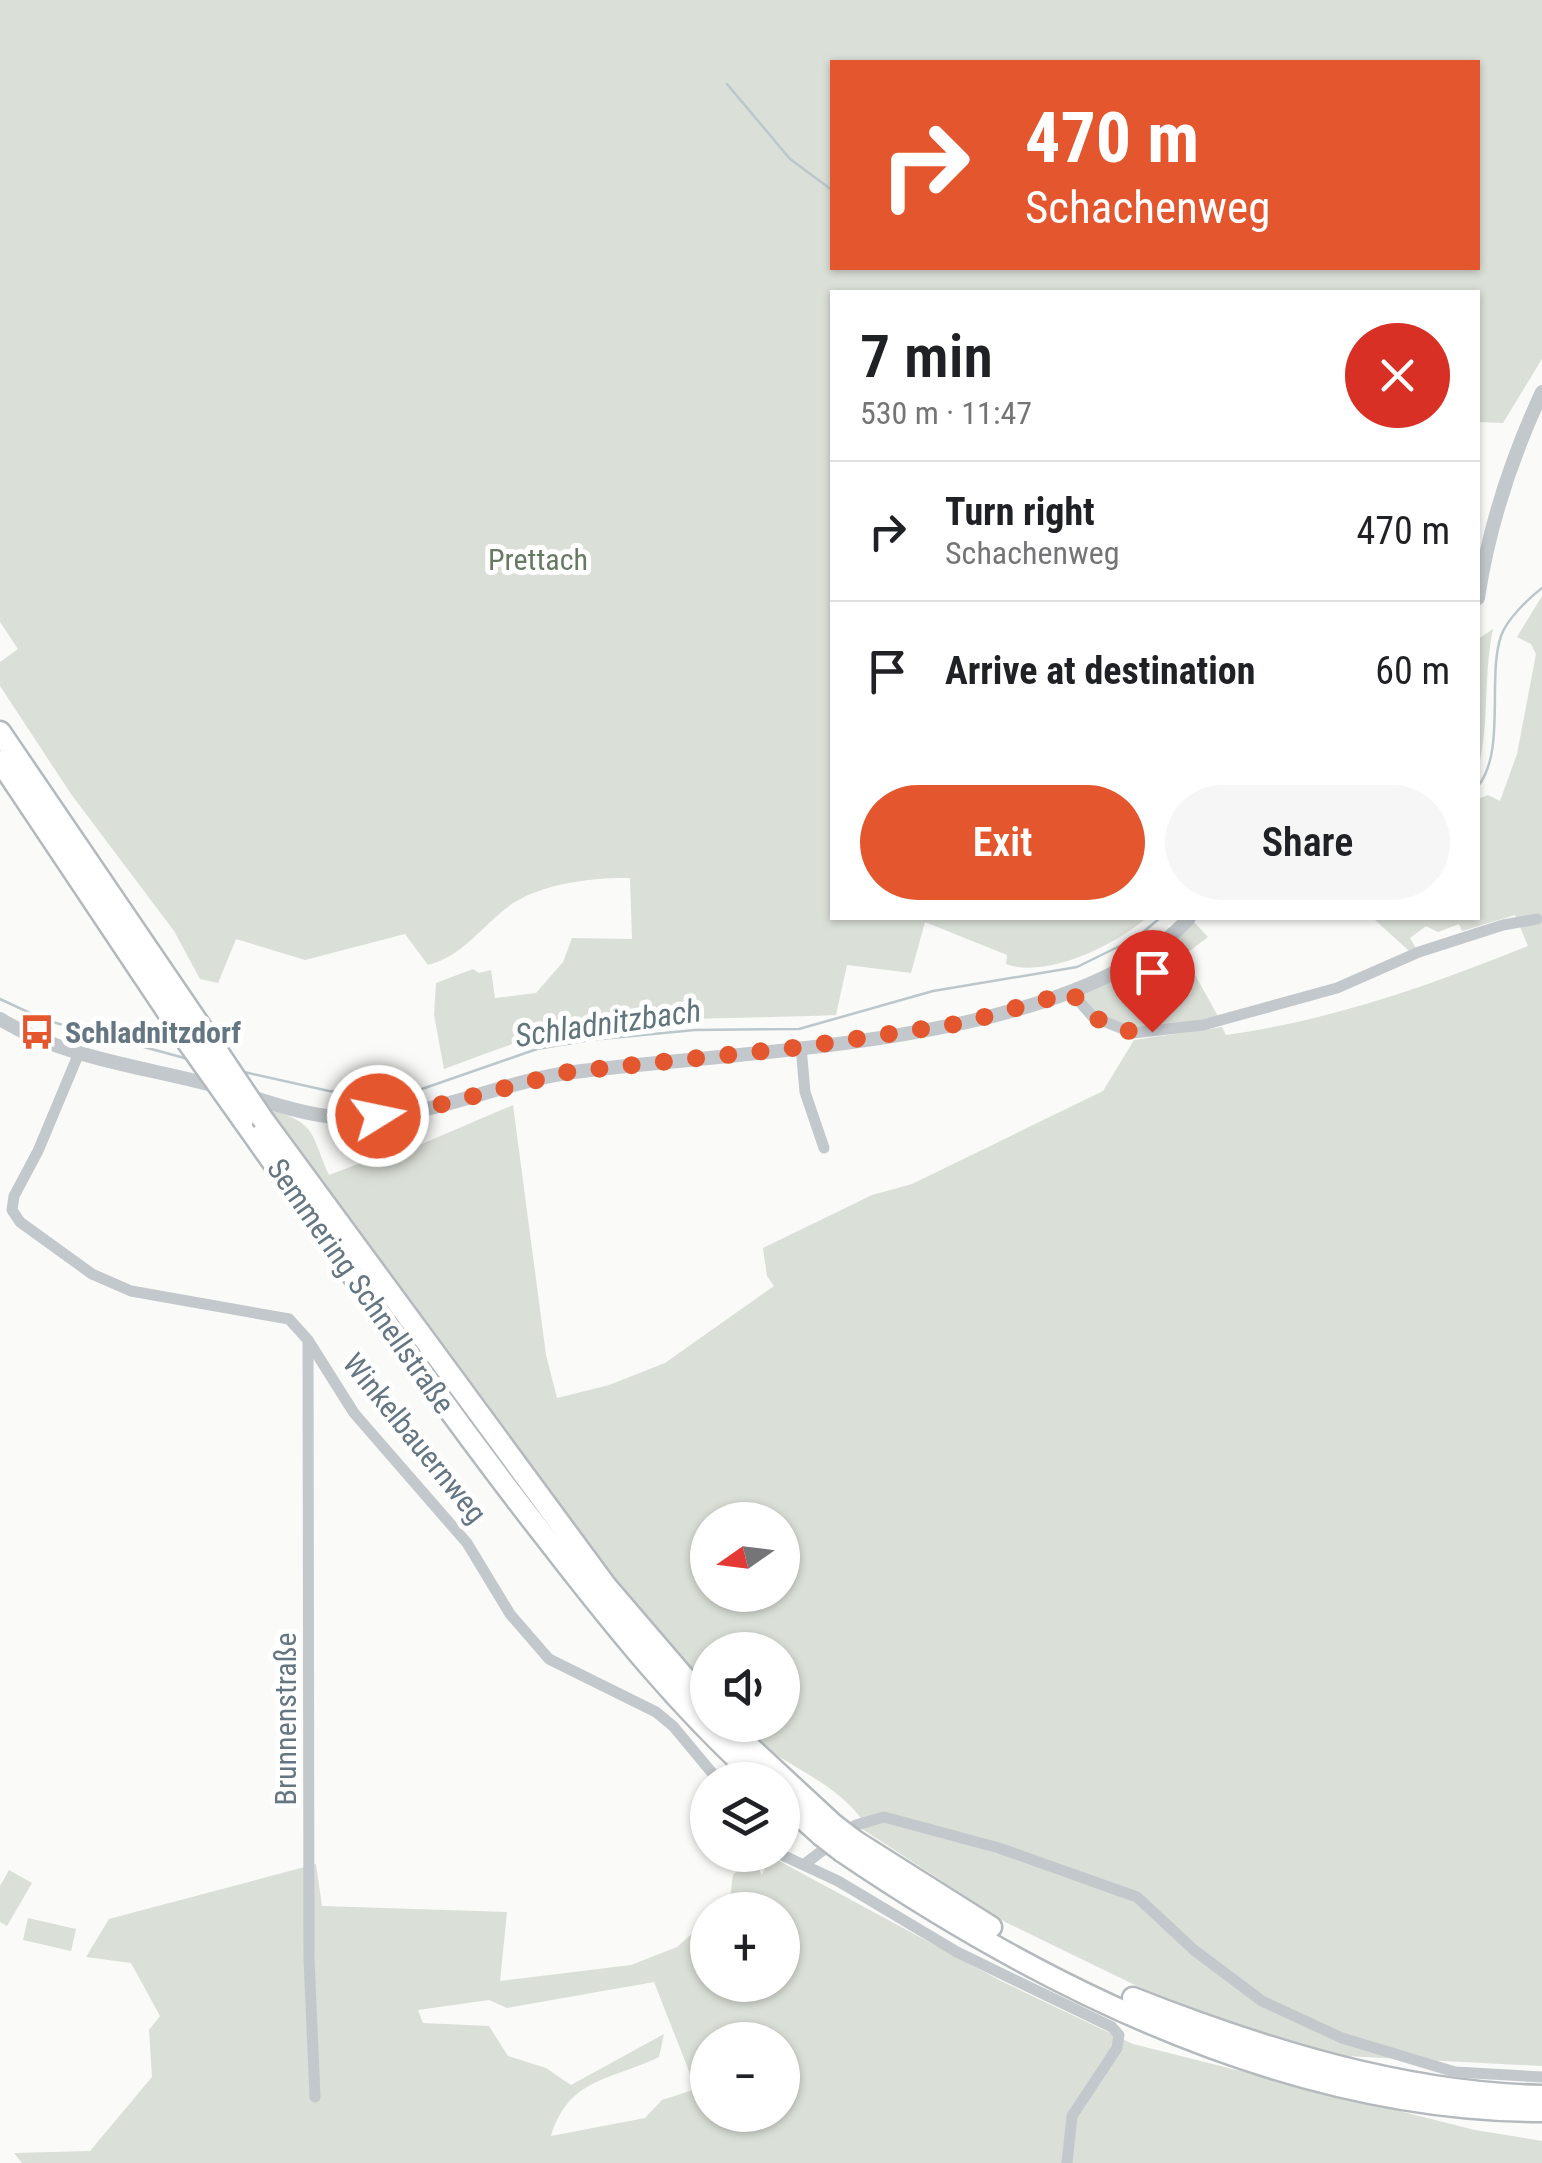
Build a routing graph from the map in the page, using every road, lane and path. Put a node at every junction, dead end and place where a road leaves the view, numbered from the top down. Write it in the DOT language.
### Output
graph roads {
  1 [pos="1542,392"];
  2 [pos="1480,586"];
  3 [pos="0,732"];
  4 [pos="0,761"];
  5 [pos="1537,919"];
  6 [pos="1186,920"];
  7 [pos="1072,992"];
  8 [pos="0,1020"];
  9 [pos="801,1047"];
  10 [pos="79,1053"];
  11 [pos="254,1121"];
  12 [pos="824,1148"];
  13 [pos="308,1340"];
  14 [pos="690,1684"];
  15 [pos="743,1742"];
  16 [pos="703,1762"];
  17 [pos="740,1762"];
  18 [pos="800,1812"];
  19 [pos="828,1830"];
  20 [pos="849,1846"];
  21 [pos="800,1861"];
  22 [pos="806,1863"];
  23 [pos="1542,2076"];
  24 [pos="1542,2096"];
  25 [pos="315,2098"];
  26 [pos="1542,2111"];
  27 [pos="1067,2163"];
  1 -- 2 [label="street"];
  3 -- 11 [label="highway, Semmering Schnellstraße, bridge"];
  4 -- 11 [label="highway, Semmering Schnellstraße, bridge"];
  5 -- 7 [label="street"];
  6 -- 7 [label="street"];
  7 -- 9 [label="street"];
  8 -- 10 [label="street"];
  9 -- 10 [label="street"];
  9 -- 12 [label="street"];
  10 -- 13 [label="street, Winkelbauernweg"];
  11 -- 14 [label="highway, Semmering Schnellstraße"];
  11 -- 17 [label="highway, Semmering Schnellstraße"];
  13 -- 16 [label="street, Winkelbauernweg"];
  13 -- 25 [label="street, Brunnenstraße"];
  15 -- 19 [label="highway"];
  18 -- 19 [label="highway"];
  19 -- 20 [label="highway, bridge"];
  20 -- 24 [label="highway"];
  20 -- 26 [label="highway"];
  21 -- 22 [label="street"];
  22 -- 23 [label="street"];
  22 -- 27 [label="street"];
}
